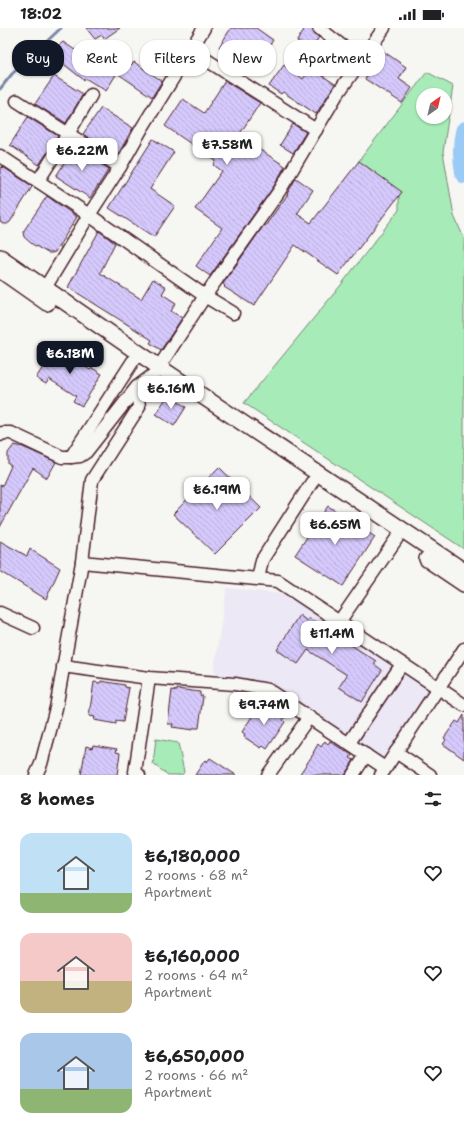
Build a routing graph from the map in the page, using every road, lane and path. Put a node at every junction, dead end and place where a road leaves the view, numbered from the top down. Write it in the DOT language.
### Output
graph roads {
  1 [pos="204,28"];
  2 [pos="319,28"];
  3 [pos="384,28"];
  4 [pos="197,40"];
  5 [pos="334,40"];
  6 [pos="376,40"];
  7 [pos="210,62"];
  8 [pos="175,76"];
  9 [pos="350,76"];
  10 [pos="91,95"];
  11 [pos="17,101"];
  12 [pos="316,130"];
  13 [pos="68,134"];
  14 [pos="0,156"];
  15 [pos="120,167"];
  16 [pos="38,181"];
  17 [pos="89,215"];
  18 [pos="0,257"];
  19 [pos="0,270"];
  20 [pos="45,288"];
  21 [pos="205,296"];
  22 [pos="233,313"];
  23 [pos="133,361"];
  24 [pos="156,371"];
  25 [pos="137,388"];
  26 [pos="0,435"];
  27 [pos="71,457"];
  28 [pos="312,482"];
  29 [pos="397,538"];
  30 [pos="82,562"];
  31 [pos="464,571"];
  32 [pos="258,579"];
  33 [pos="464,584"];
  34 [pos="0,613"];
  35 [pos="339,622"];
  36 [pos="32,628"];
  37 [pos="464,649"];
  38 [pos="402,664"];
  39 [pos="63,666"];
  40 [pos="149,678"];
  41 [pos="438,688"];
  42 [pos="464,705"];
  43 [pos="308,717"];
  44 [pos="348,743"];
  45 [pos="396,752"];
  46 [pos="366,755"];
  47 [pos="383,771"];
  48 [pos="36,775"];
  49 [pos="139,775"];
  50 [pos="268,775"];
  51 [pos="353,775"];
  52 [pos="430,775"];
  1 -- 4 [label="street"];
  2 -- 5 [label="street"];
  3 -- 6 [label="street"];
  7 -- 12 [label="street"];
  8 -- 15 [label="street"];
  9 -- 12 [label="street"];
  10 -- 13 [label="street"];
  11 -- 13 [label="street"];
  12 -- 21 [label="street"];
  13 -- 15 [label="street"];
  13 -- 16 [label="street"];
  14 -- 16 [label="street"];
  15 -- 17 [label="street"];
  16 -- 17 [label="street"];
  17 -- 20 [label="street"];
  17 -- 21 [label="street"];
  18 -- 20 [label="main road"];
  19 -- 23 [label="main road"];
  20 -- 24 [label="main road"];
  21 -- 22 [label="street"];
  21 -- 24 [label="street"];
  23 -- 24 [label="main road"];
  23 -- 27 [label="street"];
  24 -- 25 [label="street"];
  24 -- 28 [label="main road"];
  24 -- 31 [label="main road"];
  25 -- 27 [label="street"];
  25 -- 30 [label="street"];
  26 -- 27 [label="street"];
  28 -- 29 [label="main road"];
  28 -- 32 [label="street"];
  29 -- 33 [label="main road"];
  29 -- 35 [label="street"];
  30 -- 32 [label="street"];
  30 -- 39 [label="street"];
  32 -- 35 [label="street"];
  34 -- 36 [label="street"];
  35 -- 38 [label="street"];
  37 -- 41 [label="street"];
  38 -- 41 [label="street"];
  38 -- 44 [label="street"];
  39 -- 40 [label="street"];
  39 -- 48 [label="street"];
  40 -- 43 [label="street"];
  40 -- 49 [label="street"];
  41 -- 42 [label="street"];
  41 -- 45 [label="street"];
  43 -- 44 [label="street"];
  43 -- 50 [label="street"];
  44 -- 46 [label="street"];
  45 -- 47 [label="street"];
  45 -- 52 [label="street"];
  46 -- 47 [label="street"];
  46 -- 51 [label="street"];
}
